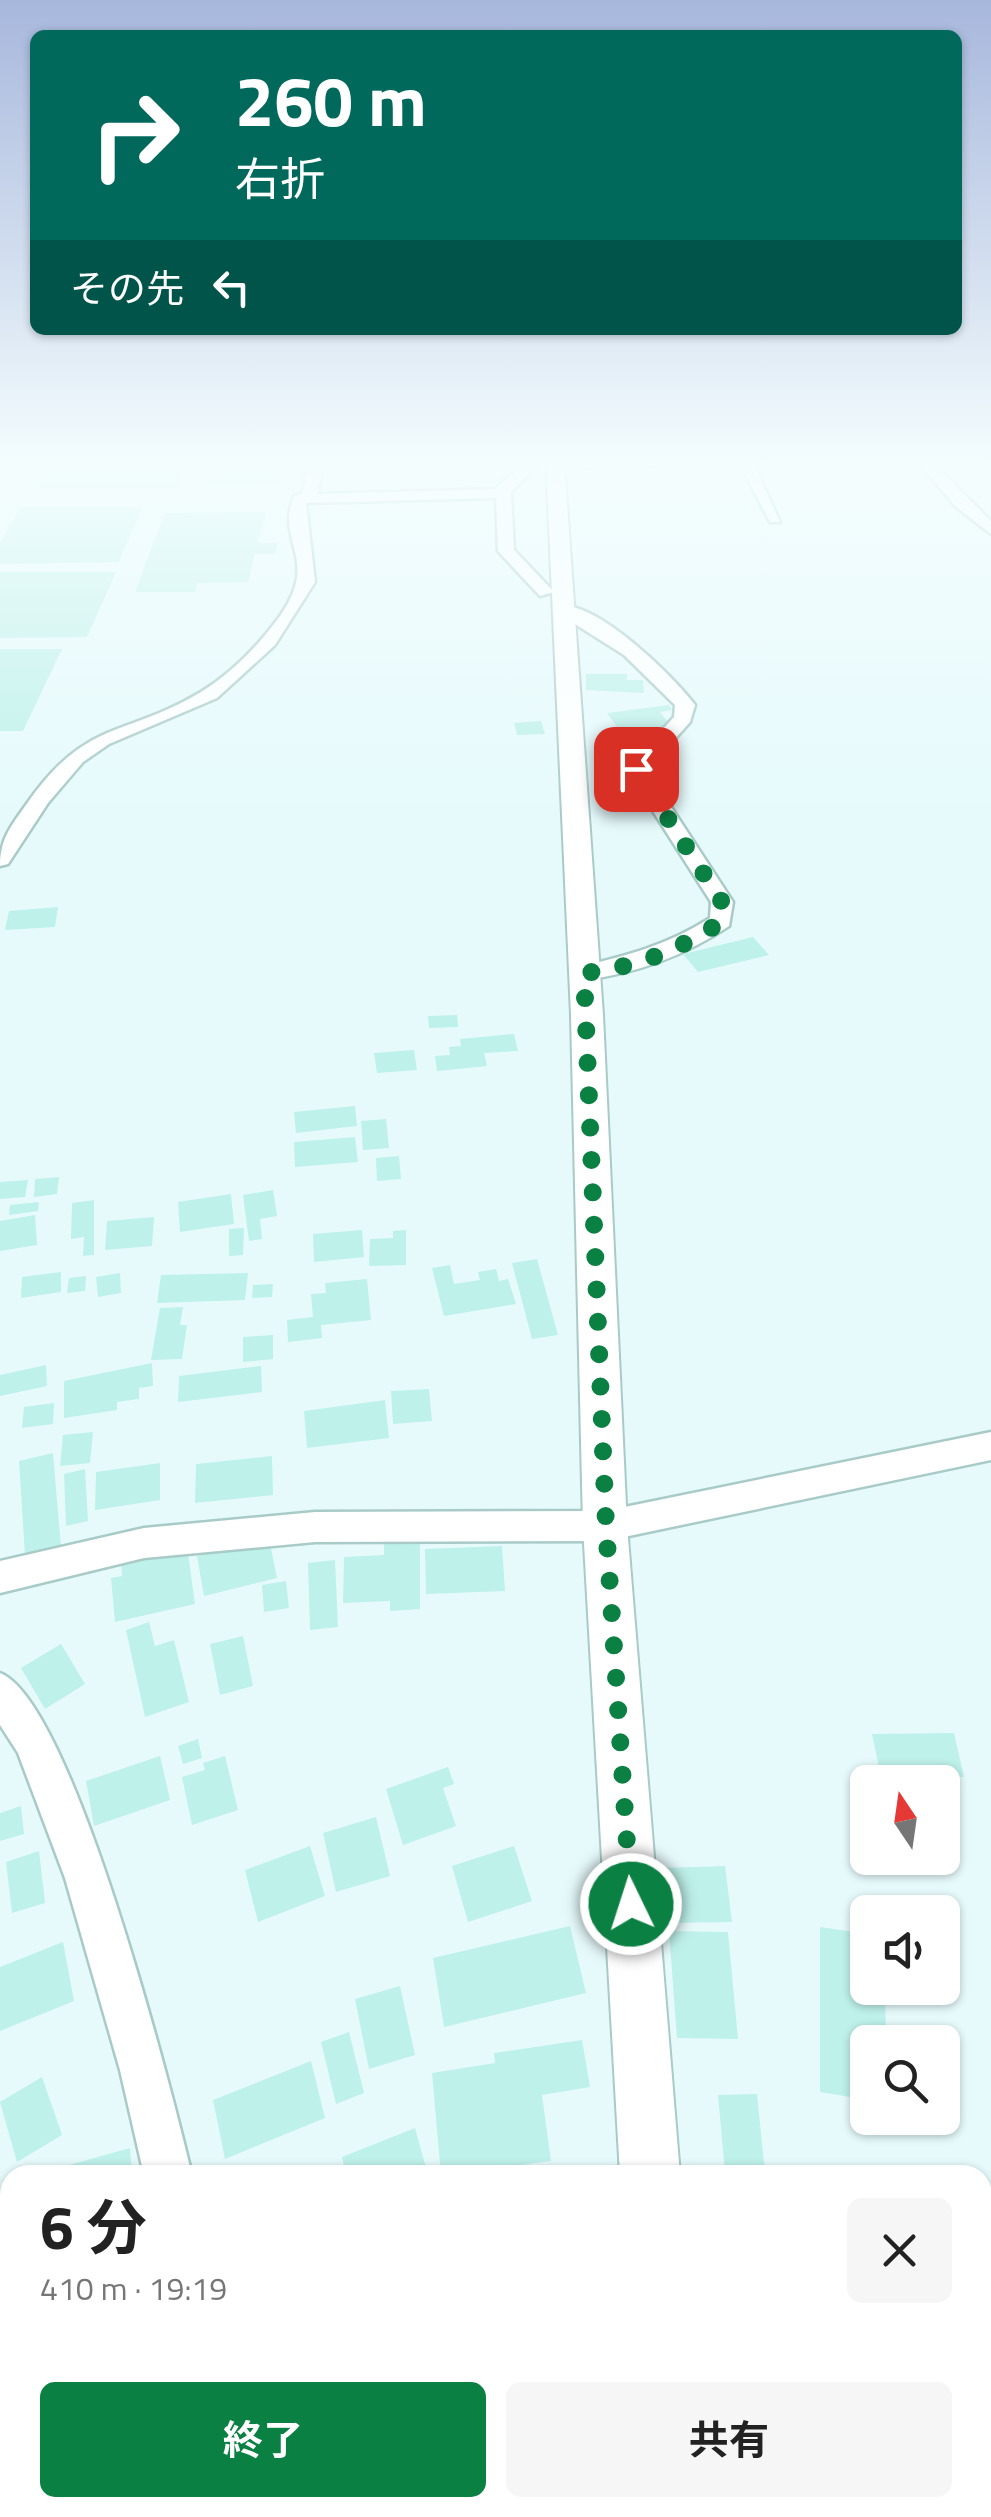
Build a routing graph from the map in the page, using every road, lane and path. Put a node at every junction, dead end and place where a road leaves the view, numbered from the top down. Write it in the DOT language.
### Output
graph roads {
  1 [pos="306,578"];
  2 [pos="533,578"];
  3 [pos="555,578"];
  4 [pos="556,601"];
  5 [pos="0,860"];
  6 [pos="584,973"];
  7 [pos="991,1446"];
  8 [pos="606,1526"];
  9 [pos="0,1577"];
  10 [pos="0,1691"];
  11 [pos="166,2165"];
  12 [pos="649,2165"];
  1 -- 5 [label="street"];
  2 -- 4 [label="street"];
  3 -- 4 [label="street"];
  4 -- 6 [label="street"];
  4 -- 6 [label="street"];
  6 -- 8 [label="street"];
  7 -- 8 [label="street"];
  8 -- 9 [label="street"];
  8 -- 12 [label="street"];
  10 -- 11 [label="street"];
}
